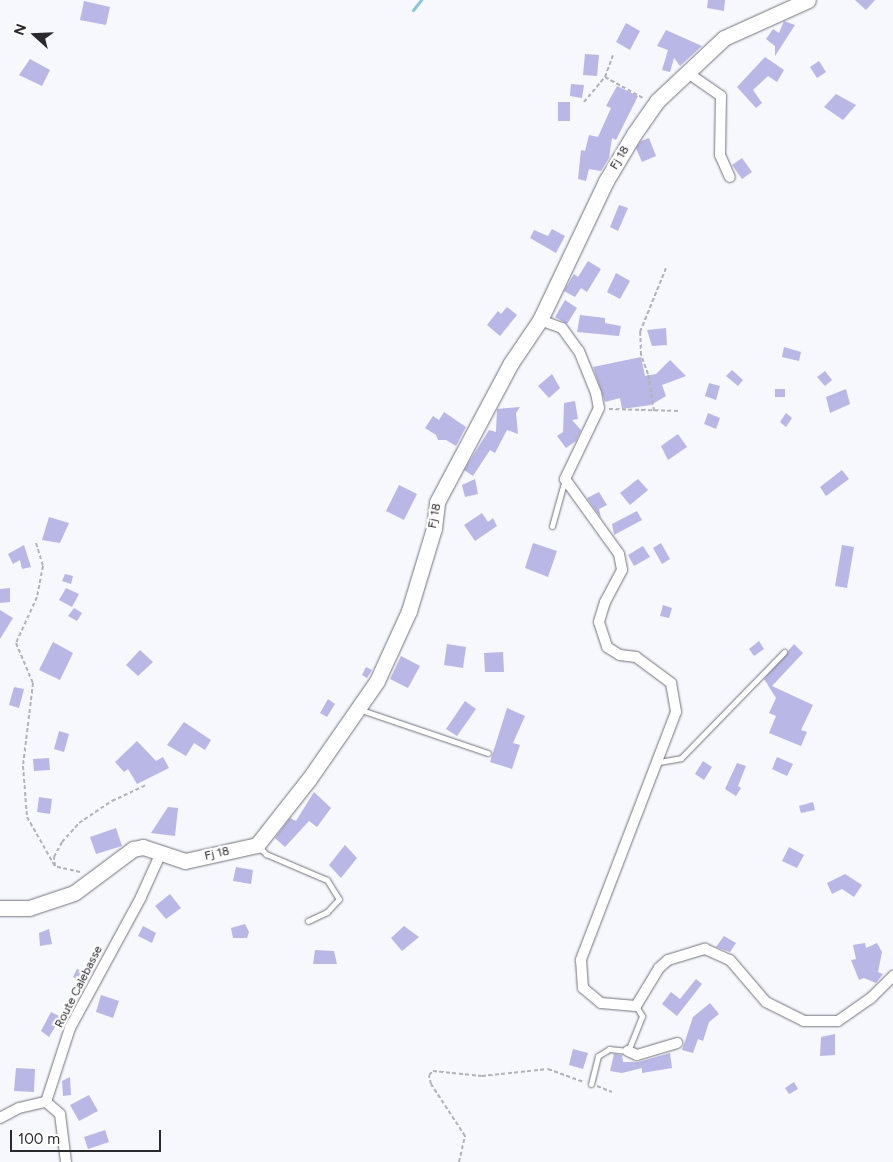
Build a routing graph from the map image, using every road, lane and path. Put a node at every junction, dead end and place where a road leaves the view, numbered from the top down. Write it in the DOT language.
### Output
graph roads {
  1 [pos="808,0"];
  2 [pos="613,56"];
  3 [pos="688,73"];
  4 [pos="605,77"];
  5 [pos="584,102"];
  6 [pos="654,104"];
  7 [pos="730,177"];
  8 [pos="666,268"];
  9 [pos="540,320"];
  10 [pos="599,408"];
  11 [pos="654,411"];
  12 [pos="680,411"];
  13 [pos="565,479"];
  14 [pos="552,526"];
  15 [pos="36,543"];
  16 [pos="784,652"];
  17 [pos="358,709"];
  18 [pos="488,753"];
  19 [pos="659,762"];
  20 [pos="147,785"];
  21 [pos="257,845"];
  22 [pos="160,855"];
  23 [pos="55,866"];
  24 [pos="94,878"];
  25 [pos="0,908"];
  26 [pos="308,921"];
  27 [pos="893,976"];
  28 [pos="636,1006"];
  29 [pos="677,1043"];
  30 [pos="628,1051"];
  31 [pos="590,1084"];
  32 [pos="612,1092"];
  33 [pos="46,1102"];
  34 [pos="0,1118"];
  35 [pos="66,1162"];
  36 [pos="459,1162"];
  1 -- 3 [label="street, Fj 18"];
  2 -- 4 [label="path"];
  3 -- 6 [label="street, Fj 18"];
  3 -- 7 [label="street"];
  4 -- 5 [label="path"];
  4 -- 6 [label="path"];
  6 -- 9 [label="street, Fj 18"];
  8 -- 11 [label="path"];
  9 -- 10 [label="street"];
  9 -- 17 [label="street, Fj 18"];
  10 -- 11 [label="path"];
  10 -- 13 [label="street"];
  11 -- 12 [label="path"];
  13 -- 14 [label="lane"];
  13 -- 19 [label="street"];
  15 -- 23 [label="path"];
  16 -- 19 [label="lane"];
  17 -- 18 [label="lane"];
  17 -- 21 [label="street, Fj 18"];
  19 -- 28 [label="street"];
  20 -- 23 [label="path"];
  21 -- 22 [label="street, Fj 18"];
  21 -- 26 [label="lane"];
  22 -- 24 [label="street, Fj 18"];
  22 -- 33 [label="street, Route Calebasse"];
  23 -- 24 [label="path"];
  24 -- 25 [label="street, Fj 18"];
  27 -- 28 [label="street"];
  28 -- 30 [label="lane"];
  29 -- 30 [label="street"];
  30 -- 31 [label="lane"];
  31 -- 32 [label="path"];
  31 -- 36 [label="path"];
  33 -- 34 [label="street"];
  33 -- 35 [label="street"];
}
